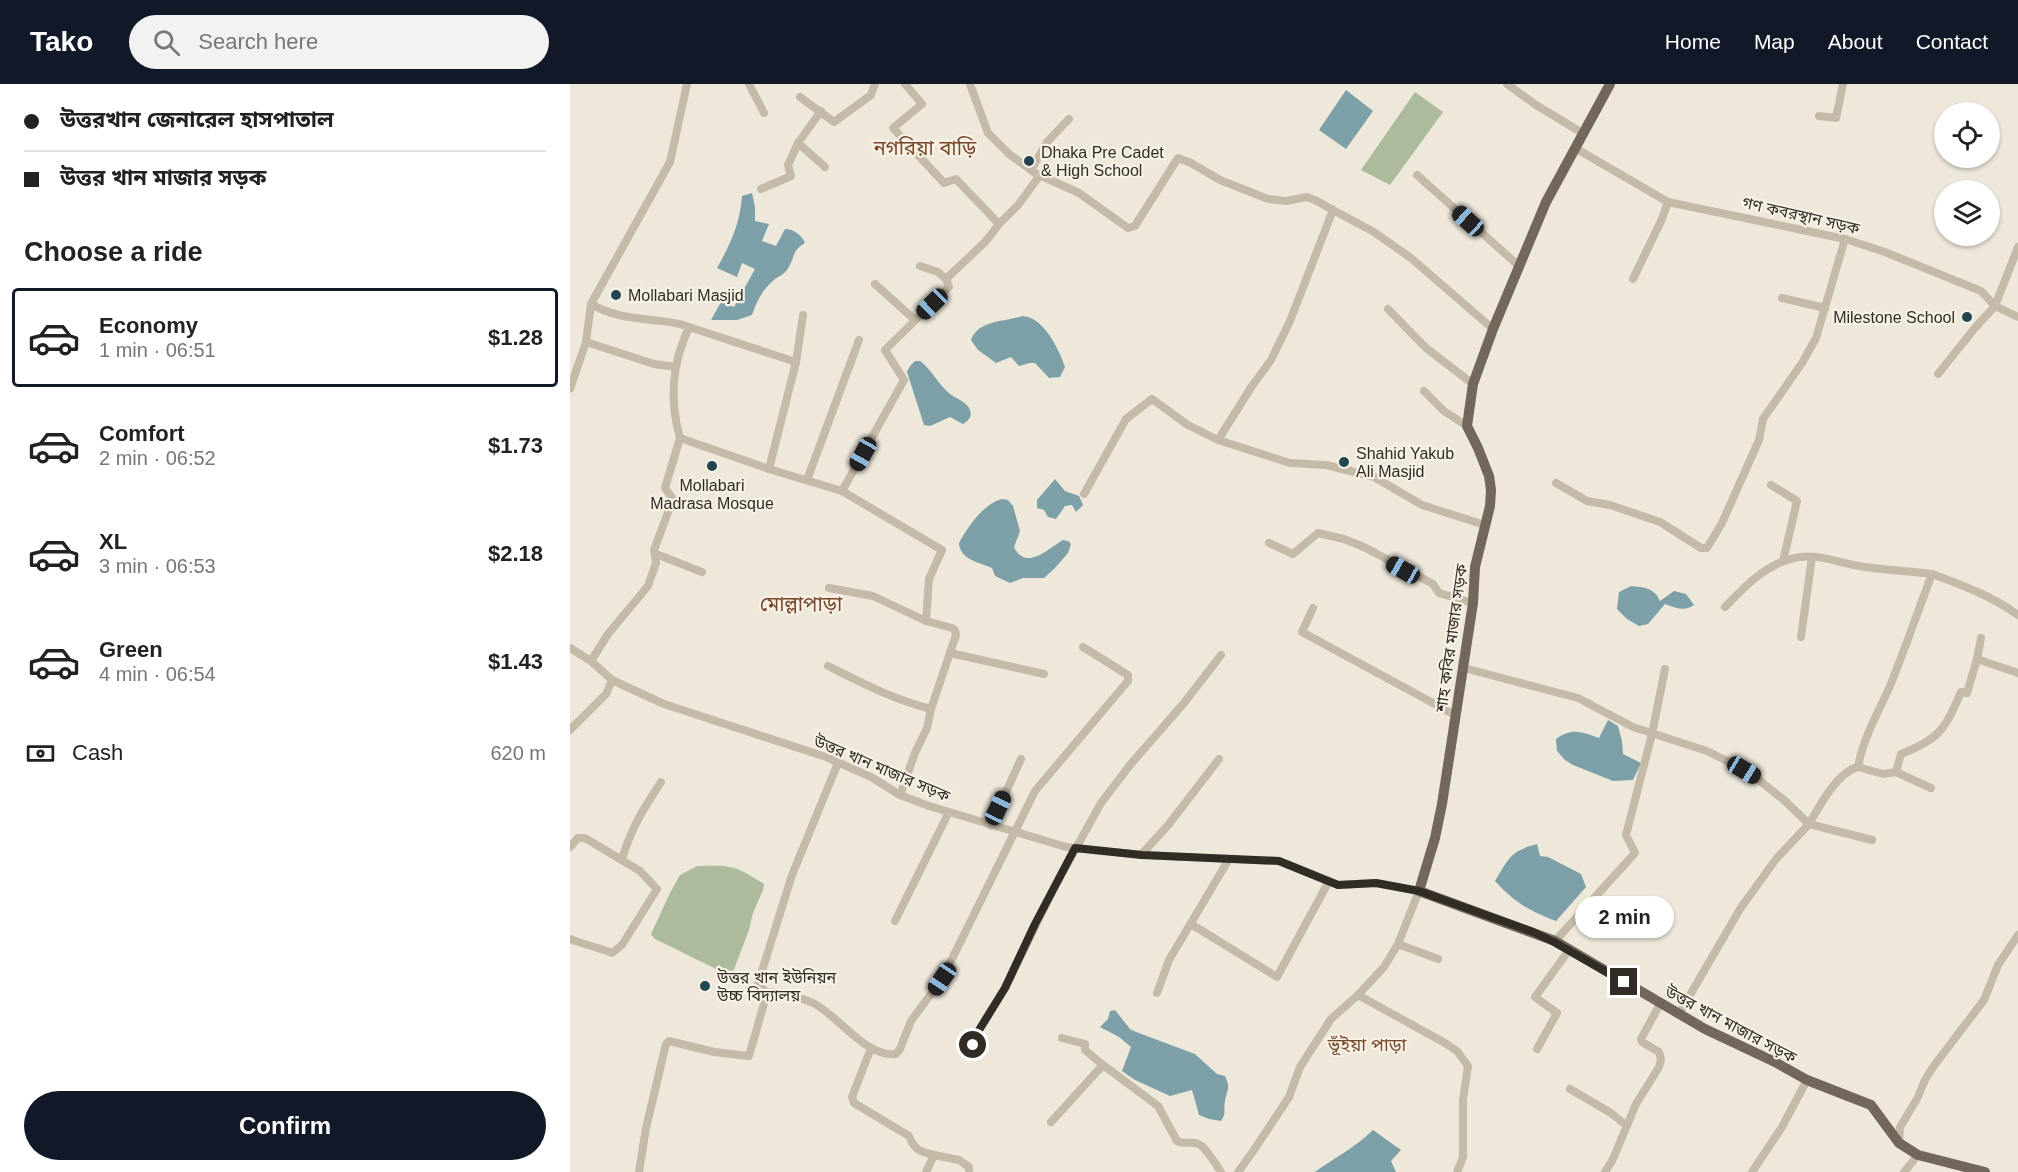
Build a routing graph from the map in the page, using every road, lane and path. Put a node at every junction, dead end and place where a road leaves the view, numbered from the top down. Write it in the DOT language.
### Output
graph roads {
  1 [pos="687,84"];
  2 [pos="749,84"];
  3 [pos="875,84"];
  4 [pos="905,84"];
  5 [pos="970,84"];
  6 [pos="1507,84"];
  7 [pos="1610,84"];
  8 [pos="1843,84"];
  9 [pos="800,97"];
  10 [pos="821,111"];
  11 [pos="764,113"];
  12 [pos="1819,116"];
  13 [pos="1069,119"];
  14 [pos="1584,134"];
  15 [pos="798,143"];
  16 [pos="1575,148"];
  17 [pos="825,166"];
  18 [pos="1031,170"];
  19 [pos="1040,175"];
  20 [pos="1417,175"];
  21 [pos="761,189"];
  22 [pos="1668,202"];
  23 [pos="1333,210"];
  24 [pos="999,224"];
  25 [pos="1845,239"];
  26 [pos="2018,247"];
  27 [pos="920,266"];
  28 [pos="1519,266"];
  29 [pos="946,279"];
  30 [pos="1633,279"];
  31 [pos="875,284"];
  32 [pos="1782,298"];
  33 [pos="591,304"];
  34 [pos="1995,306"];
  35 [pos="1825,308"];
  36 [pos="1388,309"];
  37 [pos="803,315"];
  38 [pos="2018,317"];
  39 [pos="915,320"];
  40 [pos="689,327"];
  41 [pos="1493,329"];
  42 [pos="859,340"];
  43 [pos="585,342"];
  44 [pos="796,362"];
  45 [pos="675,367"];
  46 [pos="1938,374"];
  47 [pos="1473,384"];
  48 [pos="570,389"];
  49 [pos="1424,391"];
  50 [pos="1467,426"];
  51 [pos="680,438"];
  52 [pos="1218,440"];
  53 [pos="769,469"];
  54 [pos="807,480"];
  55 [pos="1556,483"];
  56 [pos="1771,486"];
  57 [pos="842,491"];
  58 [pos="1084,494"];
  59 [pos="1485,525"];
  60 [pos="1269,543"];
  61 [pos="656,554"];
  62 [pos="1812,557"];
  63 [pos="1783,561"];
  64 [pos="702,572"];
  65 [pos="1932,574"];
  66 [pos="829,588"];
  67 [pos="1473,603"];
  68 [pos="1725,607"];
  69 [pos="1313,608"];
  70 [pos="2018,615"];
  71 [pos="926,621"];
  72 [pos="1801,637"];
  73 [pos="1981,638"];
  74 [pos="1083,647"];
  75 [pos="570,648"];
  76 [pos="950,653"];
  77 [pos="1221,655"];
  78 [pos="1977,659"];
  79 [pos="591,661"];
  80 [pos="828,666"];
  81 [pos="1464,668"];
  82 [pos="1665,669"];
  83 [pos="2018,673"];
  84 [pos="1044,674"];
  85 [pos="612,680"];
  86 [pos="931,709"];
  87 [pos="1455,715"];
  88 [pos="570,730"];
  89 [pos="1652,734"];
  90 [pos="1021,759"];
  91 [pos="1219,759"];
  92 [pos="838,763"];
  93 [pos="1858,767"];
  94 [pos="1896,772"];
  95 [pos="661,782"];
  96 [pos="1931,788"];
  97 [pos="900,795"];
  98 [pos="949,812"];
  99 [pos="1809,824"];
  100 [pos="991,825"];
  101 [pos="1014,832"];
  102 [pos="1872,840"];
  103 [pos="570,847"];
  104 [pos="1075,848"];
  105 [pos="1142,855"];
  106 [pos="622,859"];
  107 [pos="1229,859"];
  108 [pos="1329,881"];
  109 [pos="1419,891"];
  110 [pos="895,921"];
  111 [pos="1191,924"];
  112 [pos="2018,935"];
  113 [pos="570,939"];
  114 [pos="1554,942"];
  115 [pos="1398,944"];
  116 [pos="1569,950"];
  117 [pos="1437,959"];
  118 [pos="767,993"];
  119 [pos="1157,993"];
  120 [pos="1358,995"];
  121 [pos="1660,1004"];
  122 [pos="1679,1014"];
  123 [pos="1062,1038"];
  124 [pos="973,1045"];
  125 [pos="871,1048"];
  126 [pos="1537,1049"];
  127 [pos="1103,1065"];
  128 [pos="1807,1080"];
  129 [pos="1570,1089"];
  130 [pos="1051,1122"];
  131 [pos="1627,1126"];
  132 [pos="1899,1143"];
  133 [pos="933,1155"];
  134 [pos="1918,1155"];
  135 [pos="639,1172"];
  136 [pos="926,1172"];
  137 [pos="969,1172"];
  138 [pos="1221,1172"];
  139 [pos="1238,1172"];
  140 [pos="1456,1172"];
  141 [pos="1605,1172"];
  142 [pos="1752,1172"];
  143 [pos="1904,1172"];
  144 [pos="1985,1172"];
  1 -- 33 [label="street"];
  2 -- 11 [label="street"];
  3 -- 10 [label="street"];
  4 -- 24 [label="street"];
  5 -- 18 [label="street"];
  6 -- 14 [label="street"];
  7 -- 14 [label="main road"];
  8 -- 12 [label="street"];
  9 -- 10 [label="street"];
  10 -- 15 [label="street"];
  13 -- 18 [label="street"];
  14 -- 16 [label="main road"];
  15 -- 17 [label="street"];
  15 -- 21 [label="street"];
  16 -- 22 [label="street, গণ কবরস্থান সড়ক"];
  16 -- 28 [label="main road"];
  18 -- 19 [label="street"];
  19 -- 23 [label="street"];
  19 -- 24 [label="street"];
  20 -- 28 [label="street"];
  22 -- 25 [label="street, গণ কবরস্থান সড়ক"];
  22 -- 30 [label="street"];
  23 -- 41 [label="street"];
  23 -- 52 [label="street"];
  24 -- 29 [label="street"];
  25 -- 34 [label="street, গণ কবরস্থান সড়ক"];
  25 -- 35 [label="street"];
  26 -- 34 [label="street"];
  27 -- 29 [label="street"];
  28 -- 41 [label="main road"];
  29 -- 39 [label="street"];
  31 -- 39 [label="street"];
  32 -- 35 [label="street"];
  33 -- 40 [label="street"];
  33 -- 43 [label="street"];
  34 -- 38 [label="street, গণ কবরস্থান সড়ক"];
  34 -- 46 [label="street"];
  35 -- 55 [label="street"];
  36 -- 47 [label="street"];
  37 -- 44 [label="street"];
  39 -- 57 [label="street"];
  40 -- 44 [label="street"];
  40 -- 45 [label="street"];
  41 -- 47 [label="main road"];
  42 -- 54 [label="street"];
  43 -- 45 [label="street"];
  43 -- 48 [label="street"];
  44 -- 53 [label="street"];
  45 -- 51 [label="street"];
  47 -- 50 [label="main road"];
  49 -- 50 [label="street"];
  50 -- 59 [label="main road, শাহ কবির মাজার সড়ক"];
  51 -- 53 [label="street"];
  51 -- 61 [label="street"];
  52 -- 58 [label="street"];
  52 -- 59 [label="street"];
  53 -- 54 [label="street"];
  54 -- 57 [label="street"];
  56 -- 63 [label="street"];
  57 -- 71 [label="street"];
  59 -- 67 [label="main road, শাহ কবির মাজার সড়ক"];
  60 -- 67 [label="street"];
  61 -- 64 [label="street"];
  61 -- 79 [label="street"];
  62 -- 63 [label="street"];
  62 -- 65 [label="street"];
  62 -- 72 [label="street"];
  63 -- 68 [label="street"];
  65 -- 70 [label="street"];
  65 -- 93 [label="street"];
  66 -- 71 [label="street"];
  67 -- 81 [label="main road, শাহ কবির মাজার সড়ক"];
  69 -- 87 [label="street"];
  71 -- 76 [label="street"];
  73 -- 78 [label="street"];
  74 -- 101 [label="street"];
  75 -- 79 [label="street, উত্তর খান মাজার সড়ক"];
  76 -- 84 [label="street"];
  76 -- 86 [label="street"];
  77 -- 104 [label="street"];
  78 -- 83 [label="street"];
  78 -- 94 [label="street"];
  79 -- 85 [label="street, উত্তর খান মাজার সড়ক"];
  80 -- 86 [label="street"];
  81 -- 87 [label="main road, শাহ কবির মাজার সড়ক"];
  81 -- 89 [label="street"];
  82 -- 89 [label="street"];
  85 -- 88 [label="street"];
  85 -- 92 [label="street, উত্তর খান মাজার সড়ক"];
  86 -- 97 [label="street"];
  87 -- 109 [label="main road, শাহ কবির মাজার সড়ক"];
  89 -- 99 [label="street"];
  89 -- 114 [label="street"];
  90 -- 100 [label="street"];
  91 -- 105 [label="street"];
  92 -- 97 [label="street, উত্তর খান মাজার সড়ক"];
  92 -- 118 [label="street"];
  93 -- 94 [label="street"];
  93 -- 99 [label="street"];
  94 -- 96 [label="street"];
  95 -- 106 [label="street"];
  97 -- 98 [label="street, উত্তর খান মাজার সড়ক"];
  98 -- 100 [label="street, উত্তর খান মাজার সড়ক"];
  98 -- 110 [label="street"];
  99 -- 102 [label="street"];
  99 -- 122 [label="street"];
  100 -- 101 [label="street, উত্তর খান মাজার সড়ক"];
  101 -- 104 [label="street, উত্তর খান মাজার সড়ক"];
  101 -- 125 [label="street"];
  103 -- 106 [label="street"];
  104 -- 105 [label="street, উত্তর খান মাজার সড়ক"];
  104 -- 124 [label="street"];
  105 -- 107 [label="street, উত্তর খান মাজার সড়ক"];
  106 -- 113 [label="street"];
  107 -- 108 [label="street, উত্তর খান মাজার সড়ক"];
  107 -- 111 [label="street"];
  108 -- 109 [label="street, উত্তর খান মাজার সড়ক"];
  108 -- 111 [label="street"];
  109 -- 114 [label="main road, উত্তর খান মাজার সড়ক"];
  109 -- 115 [label="street, শাহ কবির মাজার সড়ক"];
  111 -- 119 [label="street"];
  112 -- 132 [label="street"];
  114 -- 116 [label="main road, উত্তর খান মাজার সড়ক"];
  115 -- 117 [label="street"];
  115 -- 120 [label="street, শাহ কবির মাজার সড়ক"];
  116 -- 121 [label="main road, উত্তর খান মাজার সড়ক"];
  116 -- 126 [label="street"];
  118 -- 125 [label="street"];
  118 -- 135 [label="street"];
  120 -- 139 [label="street, শাহ কবির মাজার সড়ক"];
  120 -- 140 [label="street"];
  121 -- 122 [label="main road, উত্তর খান মাজার সড়ক"];
  121 -- 131 [label="street"];
  122 -- 128 [label="main road, উত্তর খান মাজার সড়ক"];
  123 -- 127 [label="street"];
  125 -- 133 [label="street"];
  127 -- 130 [label="street"];
  127 -- 138 [label="street"];
  128 -- 132 [label="main road, উত্তর খান মাজার সড়ক"];
  128 -- 142 [label="street"];
  129 -- 131 [label="street"];
  131 -- 141 [label="street"];
  132 -- 134 [label="main road, উত্তর খান মাজার সড়ক"];
  133 -- 136 [label="street"];
  133 -- 137 [label="street"];
  134 -- 143 [label="street"];
  134 -- 144 [label="main road, উত্তর খান মাজার সড়ক"];
}
